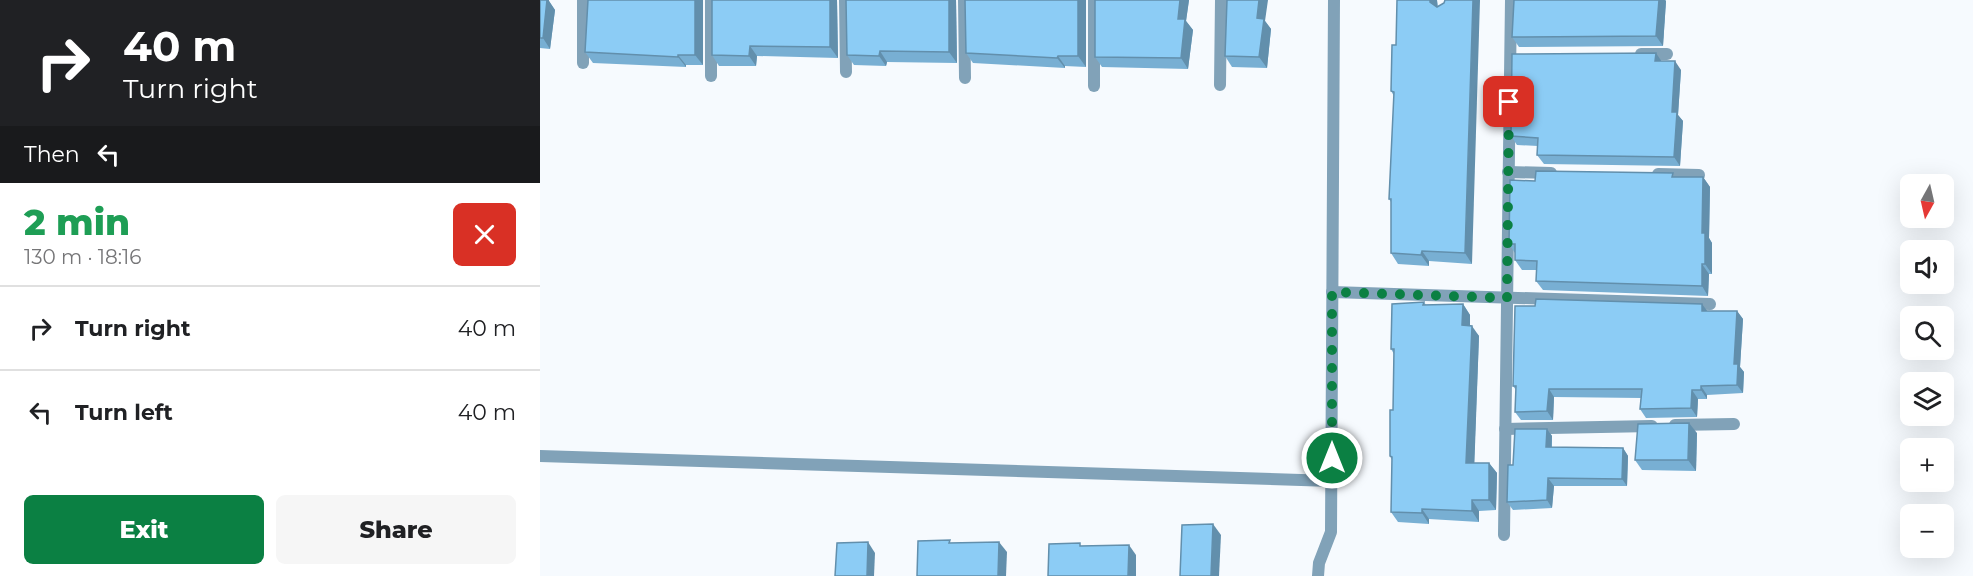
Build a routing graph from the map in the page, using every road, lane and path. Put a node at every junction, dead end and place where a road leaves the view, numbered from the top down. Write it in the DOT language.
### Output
graph roads {
  1 [pos="583,0"];
  2 [pos="711,0"];
  3 [pos="845,0"];
  4 [pos="964,0"];
  5 [pos="1094,0"];
  6 [pos="1221,0"];
  7 [pos="1334,0"];
  8 [pos="1511,0"];
  9 [pos="1634,54"];
  10 [pos="1667,54"];
  11 [pos="583,63"];
  12 [pos="846,72"];
  13 [pos="711,76"];
  14 [pos="964,78"];
  15 [pos="1220,85"];
  16 [pos="1094,86"];
  17 [pos="1509,172"];
  18 [pos="1568,173"];
  19 [pos="1640,174"];
  20 [pos="1699,175"];
  21 [pos="1332,292"];
  22 [pos="1507,298"];
  23 [pos="1710,304"];
  24 [pos="1734,424"];
  25 [pos="1505,429"];
  26 [pos="540,456"];
  27 [pos="1332,481"];
  28 [pos="1504,535"];
  29 [pos="1318,576"];
  1 -- 11 [label="street"];
  2 -- 13 [label="street"];
  3 -- 12 [label="street"];
  4 -- 14 [label="street"];
  5 -- 16 [label="street"];
  6 -- 15 [label="street"];
  7 -- 21 [label="street"];
  8 -- 17 [label="street"];
  9 -- 10 [label="street"];
  17 -- 18 [label="street"];
  17 -- 22 [label="street"];
  19 -- 20 [label="street"];
  21 -- 22 [label="street"];
  21 -- 27 [label="street"];
  22 -- 23 [label="street"];
  22 -- 25 [label="street"];
  24 -- 25 [label="street"];
  25 -- 28 [label="street"];
  26 -- 27 [label="street"];
  27 -- 29 [label="street"];
}
